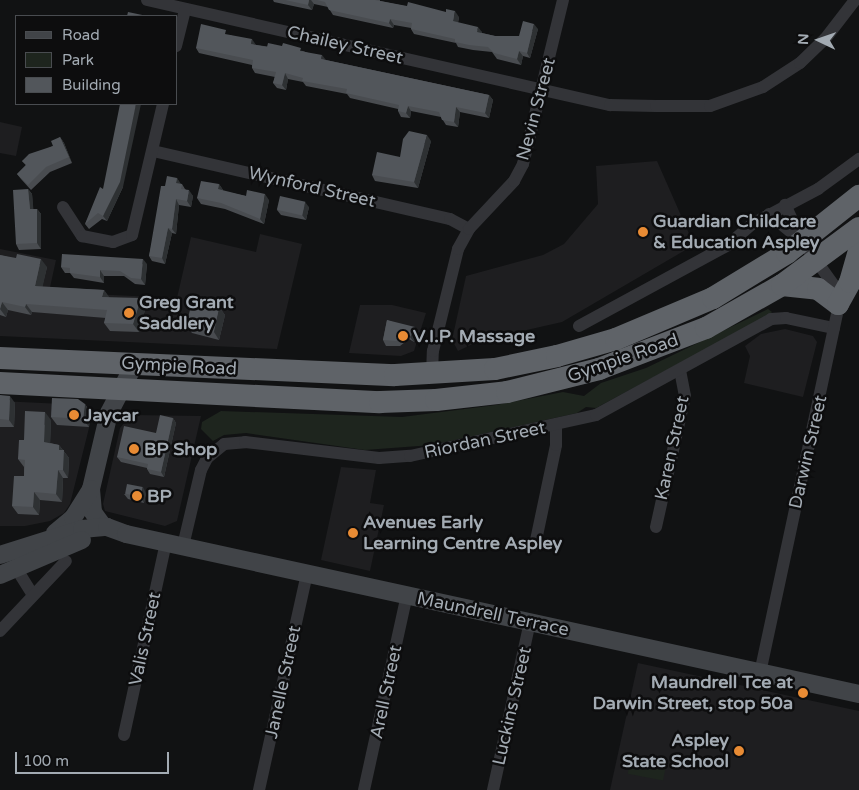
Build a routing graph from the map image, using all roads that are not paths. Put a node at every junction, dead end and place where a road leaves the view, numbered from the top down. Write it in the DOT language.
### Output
graph roads {
  1 [pos="147,0"];
  2 [pos="563,0"];
  3 [pos="855,0"];
  4 [pos="185,9"];
  5 [pos="178,38"];
  6 [pos="542,90"];
  7 [pos="163,105"];
  8 [pos="153,151"];
  9 [pos="859,159"];
  10 [pos="859,196"];
  11 [pos="785,205"];
  12 [pos="63,207"];
  13 [pos="769,214"];
  14 [pos="859,228"];
  15 [pos="469,229"];
  16 [pos="802,241"];
  17 [pos="859,252"];
  18 [pos="818,260"];
  19 [pos="782,284"];
  20 [pos="838,304"];
  21 [pos="580,326"];
  22 [pos="834,328"];
  23 [pos="0,358"];
  24 [pos="134,364"];
  25 [pos="680,370"];
  26 [pos="358,374"];
  27 [pos="432,374"];
  28 [pos="0,383"];
  29 [pos="120,389"];
  30 [pos="358,402"];
  31 [pos="556,425"];
  32 [pos="91,489"];
  33 [pos="103,526"];
  34 [pos="656,527"];
  35 [pos="126,534"];
  36 [pos="51,537"];
  37 [pos="166,543"];
  38 [pos="534,545"];
  39 [pos="184,546"];
  40 [pos="0,555"];
  41 [pos="66,561"];
  42 [pos="16,568"];
  43 [pos="307,573"];
  44 [pos="0,575"];
  45 [pos="33,595"];
  46 [pos="407,595"];
  47 [pos="530,622"];
  48 [pos="0,631"];
  49 [pos="760,672"];
  50 [pos="859,694"];
  51 [pos="124,735"];
  52 [pos="259,790"];
  53 [pos="364,790"];
  54 [pos="493,790"];
  1 -- 4 [label="street, Chailey Street"];
  2 -- 6 [label="street, Nevin Street"];
  3 -- 6 [label="street, Chailey Street"];
  4 -- 5 [label="street"];
  4 -- 6 [label="street, Chailey Street"];
  6 -- 15 [label="street, Nevin Street"];
  7 -- 8 [label="street"];
  8 -- 12 [label="street"];
  8 -- 15 [label="street, Wynford Street"];
  9 -- 11 [label="street"];
  10 -- 16 [label="highway, Gympie Road"];
  11 -- 13 [label="street"];
  11 -- 16 [label="street"];
  13 -- 16 [label="street"];
  13 -- 21 [label="street"];
  14 -- 18 [label="highway, Gympie Road"];
  15 -- 27 [label="street, Nevin Street"];
  16 -- 18 [label="street, Darwin Street"];
  16 -- 27 [label="highway, Gympie Road"];
  17 -- 20 [label="highway"];
  18 -- 19 [label="highway, Gympie Road"];
  18 -- 20 [label="street, Darwin Street"];
  19 -- 20 [label="highway"];
  19 -- 30 [label="highway, Gympie Road"];
  20 -- 22 [label="street, Darwin Street"];
  22 -- 25 [label="street, Riordan Street"];
  22 -- 49 [label="street, Darwin Street"];
  23 -- 24 [label="highway, Gympie Road"];
  24 -- 26 [label="highway, Gympie Road"];
  24 -- 29 [label="main road"];
  25 -- 31 [label="street, Riordan Street"];
  25 -- 34 [label="street, Karen Street"];
  26 -- 27 [label="highway, Gympie Road"];
  26 -- 30 [label="highway"];
  28 -- 29 [label="highway, Gympie Road"];
  29 -- 30 [label="highway, Gympie Road"];
  29 -- 32 [label="main road"];
  31 -- 38 [label="street"];
  31 -- 39 [label="street, Riordan Street"];
  32 -- 33 [label="main road"];
  32 -- 36 [label="main road"];
  33 -- 35 [label="main road, Maundrell Terrace"];
  33 -- 36 [label="main road"];
  35 -- 37 [label="main road, Maundrell Terrace"];
  35 -- 42 [label="main road, Maundrell Terrace"];
  36 -- 40 [label="main road"];
  37 -- 39 [label="main road, Maundrell Terrace"];
  37 -- 51 [label="street, Valis Street"];
  39 -- 43 [label="main road, Maundrell Terrace"];
  41 -- 45 [label="street"];
  42 -- 44 [label="main road, Maundrell Terrace"];
  42 -- 45 [label="street"];
  43 -- 46 [label="main road, Maundrell Terrace"];
  43 -- 52 [label="street, Janelle Street"];
  45 -- 48 [label="street"];
  46 -- 47 [label="main road, Maundrell Terrace"];
  46 -- 53 [label="street, Arell Street"];
  47 -- 49 [label="main road, Maundrell Terrace"];
  47 -- 54 [label="street, Luckins Street"];
  49 -- 50 [label="main road, Maundrell Terrace"];
}
